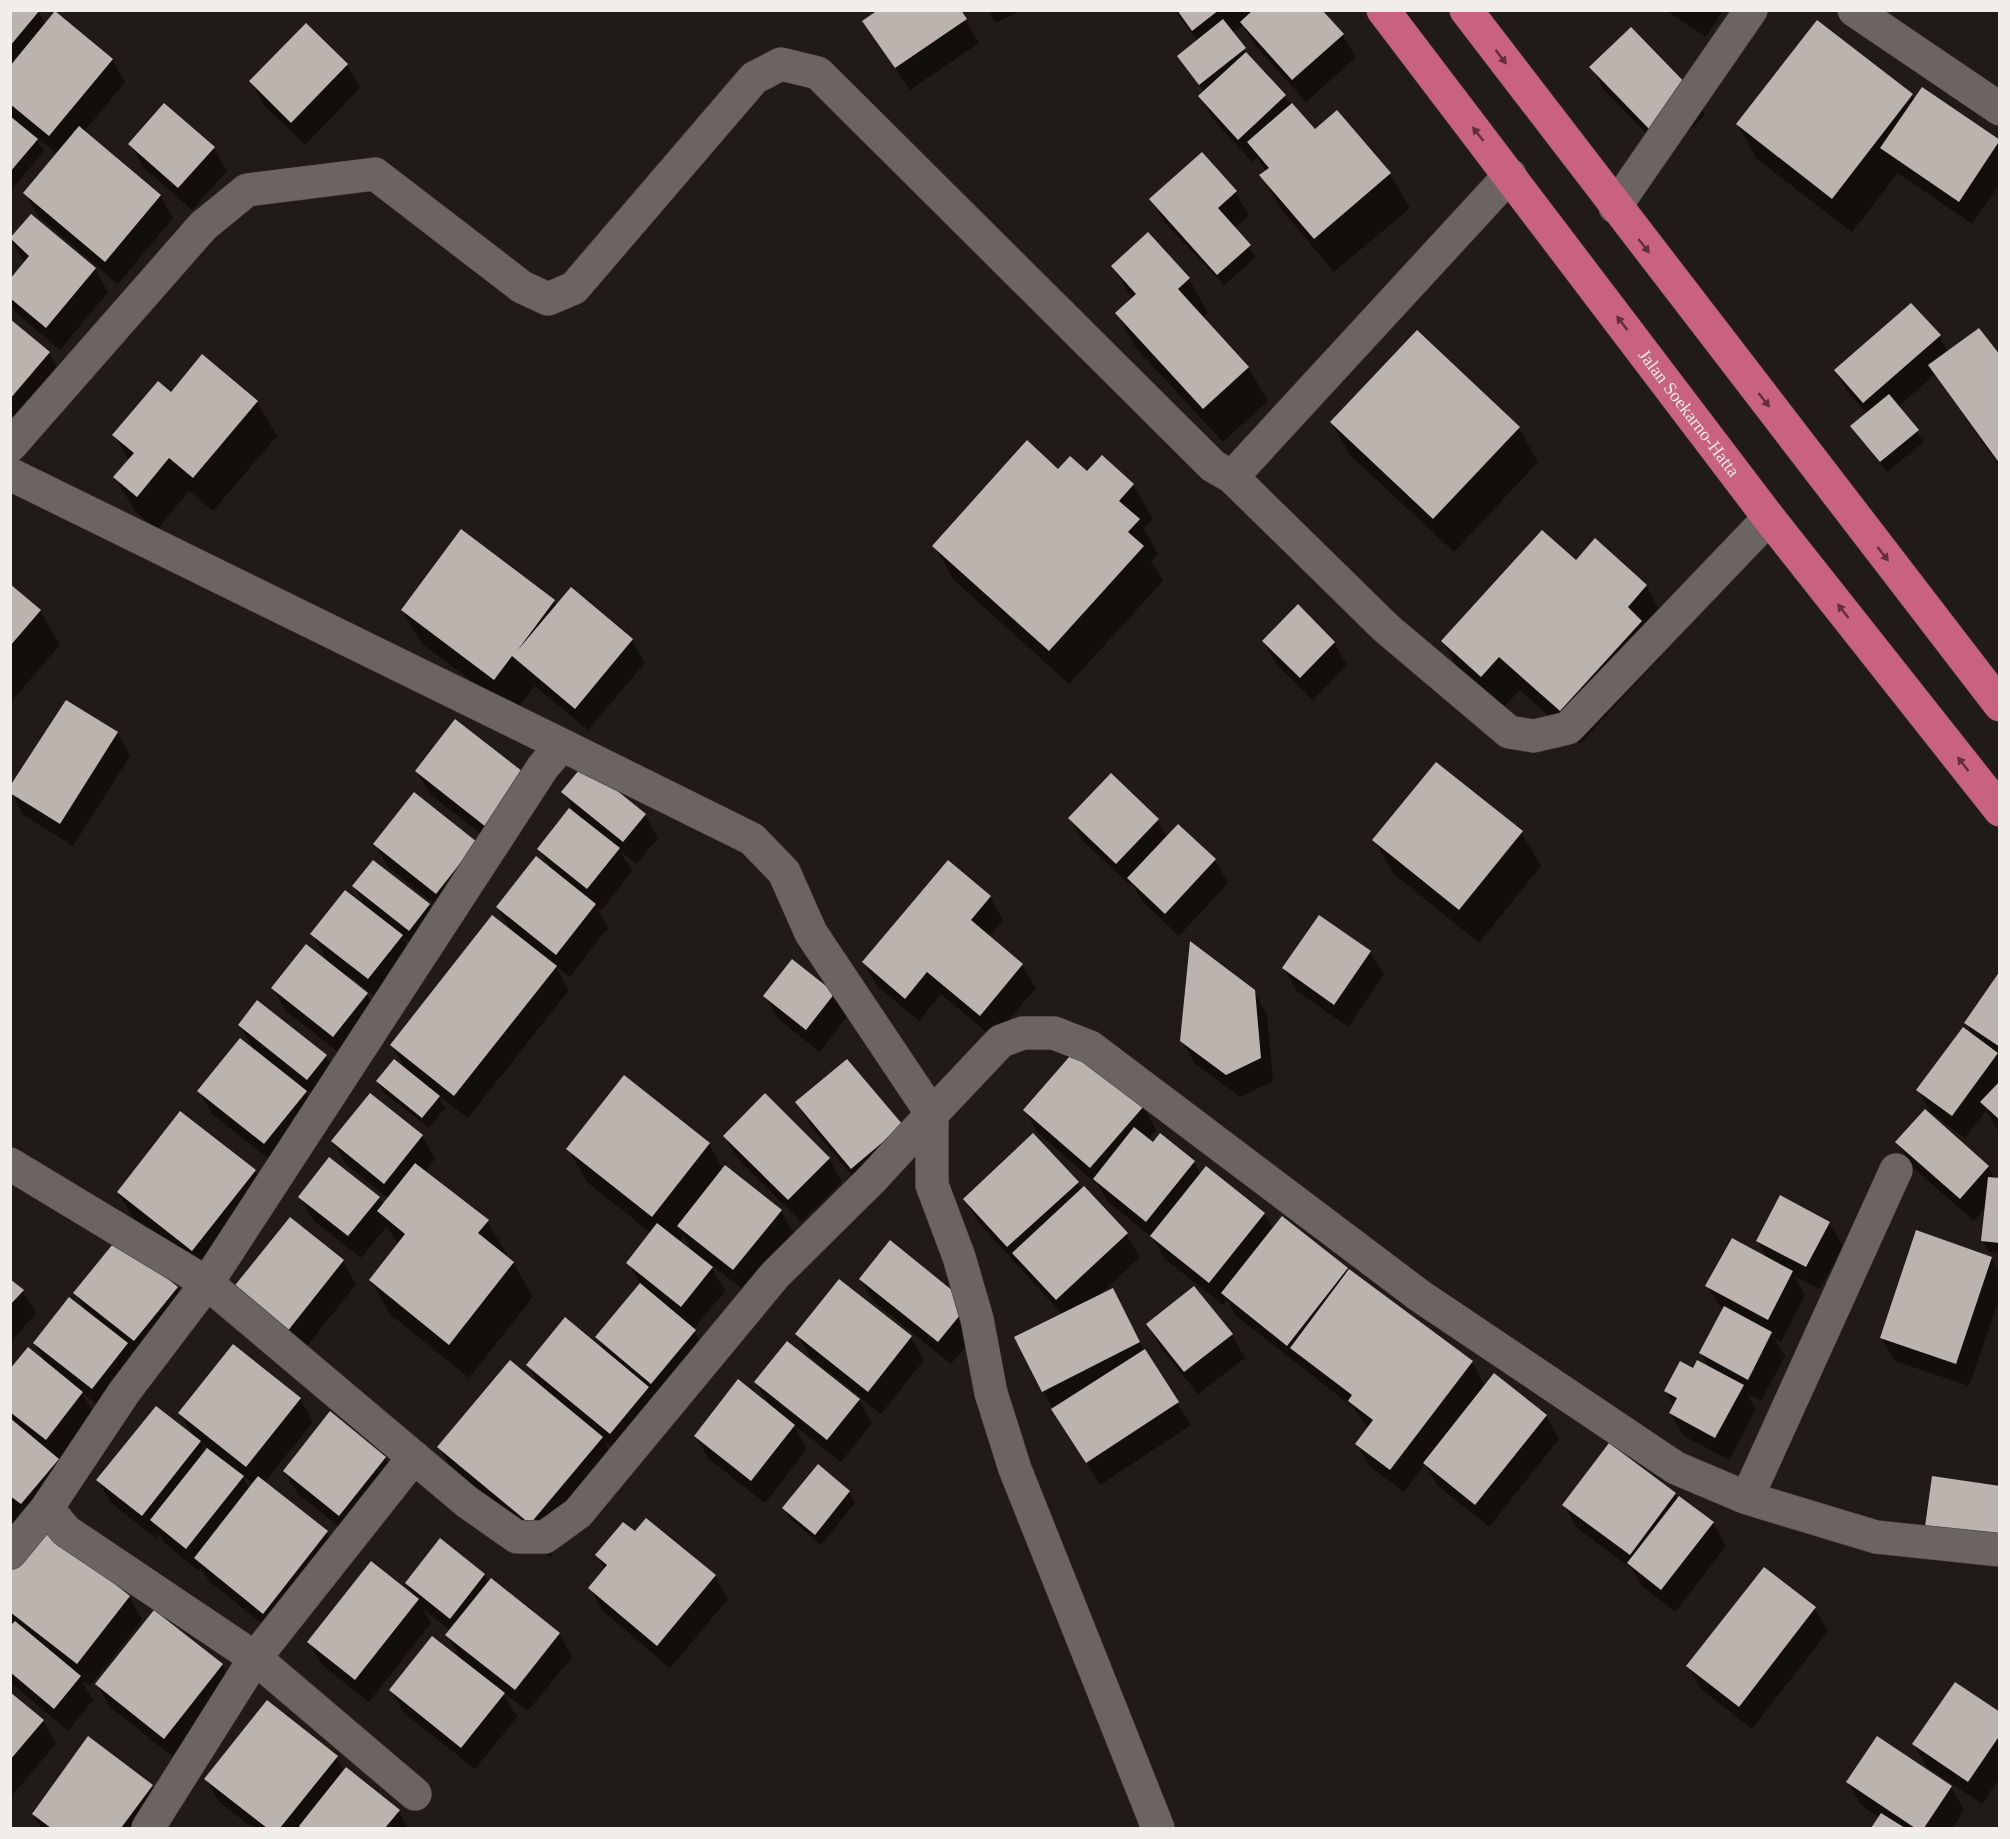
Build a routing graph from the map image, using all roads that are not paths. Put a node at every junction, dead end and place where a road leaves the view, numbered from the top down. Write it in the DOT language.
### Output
graph roads {
  1 [pos="1383,10"];
  2 [pos="1466,10"];
  3 [pos="1751,10"];
  4 [pos="1854,10"];
  5 [pos="2000,109"];
  6 [pos="1510,175"];
  7 [pos="1615,207"];
  8 [pos="10,446"];
  9 [pos="10,474"];
  10 [pos="1232,477"];
  11 [pos="1769,518"];
  12 [pos="2000,705"];
  13 [pos="562,745"];
  14 [pos="2000,810"];
  15 [pos="932,1114"];
  16 [pos="10,1164"];
  17 [pos="1896,1170"];
  18 [pos="207,1283"];
  19 [pos="414,1458"];
  20 [pos="1747,1498"];
  21 [pos="47,1508"];
  22 [pos="2000,1550"];
  23 [pos="10,1553"];
  24 [pos="255,1658"];
  25 [pos="415,1794"];
  26 [pos="148,1828"];
  27 [pos="1158,1828"];
  6 -- 1 [label="highway, Jalan Soekarno-Hatta, one-way"];
  2 -- 7 [label="highway, one-way"];
  3 -- 7 [label="street"];
  4 -- 5 [label="street"];
  6 -- 10 [label="street"];
  11 -- 6 [label="highway, Jalan Soekarno-Hatta, one-way"];
  7 -- 12 [label="highway, one-way"];
  8 -- 10 [label="street"];
  9 -- 13 [label="street"];
  10 -- 11 [label="street"];
  14 -- 11 [label="highway, Jalan Soekarno-Hatta, one-way"];
  13 -- 15 [label="street"];
  13 -- 18 [label="street"];
  15 -- 19 [label="street"];
  15 -- 20 [label="street"];
  15 -- 27 [label="street"];
  16 -- 18 [label="street"];
  17 -- 20 [label="street"];
  18 -- 19 [label="street"];
  18 -- 21 [label="street"];
  19 -- 24 [label="street"];
  20 -- 22 [label="street"];
  21 -- 23 [label="street"];
  21 -- 24 [label="street"];
  24 -- 25 [label="street"];
  24 -- 26 [label="street"];
}
